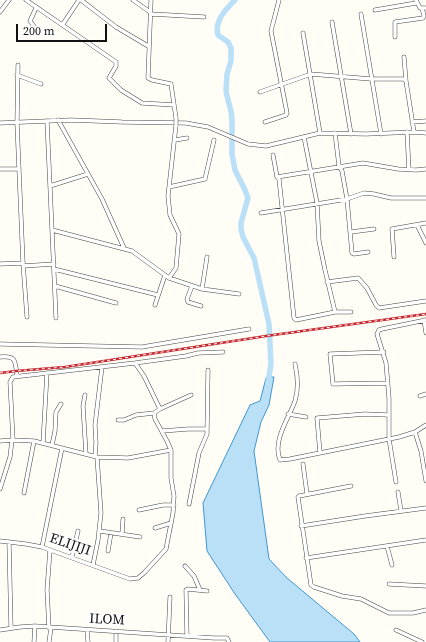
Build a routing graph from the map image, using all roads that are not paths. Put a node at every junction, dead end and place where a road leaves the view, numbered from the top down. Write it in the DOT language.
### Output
graph roads {
  1 [pos="9,0"];
  2 [pos="26,0"];
  3 [pos="80,0"];
  4 [pos="133,0"];
  5 [pos="150,0"];
  6 [pos="279,0"];
  7 [pos="416,1"];
  8 [pos="36,8"];
  9 [pos="424,8"];
  10 [pos="375,10"];
  11 [pos="0,12"];
  12 [pos="150,13"];
  13 [pos="361,14"];
  14 [pos="204,17"];
  15 [pos="332,22"];
  16 [pos="63,24"];
  17 [pos="36,28"];
  18 [pos="304,33"];
  19 [pos="395,37"];
  20 [pos="148,46"];
  21 [pos="404,57"];
  22 [pos="18,64"];
  23 [pos="311,74"];
  24 [pos="17,75"];
  25 [pos="340,77"];
  26 [pos="371,79"];
  27 [pos="406,81"];
  28 [pos="41,84"];
  29 [pos="282,85"];
  30 [pos="260,92"];
  31 [pos="174,105"];
  32 [pos="58,120"];
  33 [pos="47,121"];
  34 [pos="426,121"];
  35 [pos="265,122"];
  36 [pos="412,122"];
  37 [pos="0,123"];
  38 [pos="16,123"];
  39 [pos="408,132"];
  40 [pos="414,132"];
  41 [pos="320,133"];
  42 [pos="335,133"];
  43 [pos="426,133"];
  44 [pos="351,134"];
  45 [pos="381,134"];
  46 [pos="304,137"];
  47 [pos="187,138"];
  48 [pos="175,140"];
  49 [pos="214,140"];
  50 [pos="274,154"];
  51 [pos="340,166"];
  52 [pos="0,169"];
  53 [pos="18,169"];
  54 [pos="426,169"];
  55 [pos="409,170"];
  56 [pos="310,171"];
  57 [pos="88,174"];
  58 [pos="277,176"];
  59 [pos="50,186"];
  60 [pos="169,187"];
  61 [pos="426,198"];
  62 [pos="347,199"];
  63 [pos="317,203"];
  64 [pos="283,209"];
  65 [pos="261,213"];
  66 [pos="426,223"];
  67 [pos="417,224"];
  68 [pos="374,229"];
  69 [pos="52,230"];
  70 [pos="351,232"];
  71 [pos="426,243"];
  72 [pos="124,248"];
  73 [pos="368,252"];
  74 [pos="208,257"];
  75 [pos="394,257"];
  76 [pos="0,264"];
  77 [pos="23,264"];
  78 [pos="54,264"];
  79 [pos="54,269"];
  80 [pos="165,275"];
  81 [pos="169,278"];
  82 [pos="327,282"];
  83 [pos="55,286"];
  84 [pos="192,286"];
  85 [pos="202,289"];
  86 [pos="239,294"];
  87 [pos="158,295"];
  88 [pos="426,301"];
  89 [pos="116,303"];
  90 [pos="155,305"];
  91 [pos="201,306"];
  92 [pos="335,312"];
  93 [pos="351,312"];
  94 [pos="27,317"];
  95 [pos="56,318"];
  96 [pos="425,320"];
  97 [pos="249,329"];
  98 [pos="426,333"];
  99 [pos="0,344"];
  100 [pos="223,352"];
  101 [pos="384,352"];
  102 [pos="0,357"];
  103 [pos="135,363"];
  104 [pos="294,364"];
  105 [pos="102,367"];
  106 [pos="208,370"];
  107 [pos="47,373"];
  108 [pos="17,376"];
  109 [pos="388,383"];
  110 [pos="426,394"];
  111 [pos="85,395"];
  112 [pos="191,396"];
  113 [pos="420,396"];
  114 [pos="61,404"];
  115 [pos="160,409"];
  116 [pos="154,413"];
  117 [pos="288,414"];
  118 [pos="388,415"];
  119 [pos="306,418"];
  120 [pos="118,420"];
  121 [pos="426,425"];
  122 [pos="207,429"];
  123 [pos="162,431"];
  124 [pos="415,432"];
  125 [pos="13,440"];
  126 [pos="389,440"];
  127 [pos="0,441"];
  128 [pos="34,441"];
  129 [pos="42,442"];
  130 [pos="52,445"];
  131 [pos="62,448"];
  132 [pos="171,450"];
  133 [pos="320,453"];
  134 [pos="86,454"];
  135 [pos="96,457"];
  136 [pos="303,464"];
  137 [pos="426,481"];
  138 [pos="396,482"];
  139 [pos="351,486"];
  140 [pos="0,489"];
  141 [pos="398,492"];
  142 [pos="24,493"];
  143 [pos="307,494"];
  144 [pos="189,504"];
  145 [pos="174,505"];
  146 [pos="426,508"];
  147 [pos="139,510"];
  148 [pos="401,512"];
  149 [pos="123,519"];
  150 [pos="171,523"];
  151 [pos="302,526"];
  152 [pos="155,528"];
  153 [pos="78,531"];
  154 [pos="100,531"];
  155 [pos="111,533"];
  156 [pos="122,534"];
  157 [pos="140,536"];
  158 [pos="426,540"];
  159 [pos="0,541"];
  160 [pos="9,542"];
  161 [pos="387,546"];
  162 [pos="42,547"];
  163 [pos="50,550"];
  164 [pos="108,551"];
  165 [pos="72,558"];
  166 [pos="306,558"];
  167 [pos="93,565"];
  168 [pos="392,565"];
  169 [pos="185,566"];
  170 [pos="388,584"];
  171 [pos="426,586"];
  172 [pos="200,590"];
  173 [pos="207,591"];
  174 [pos="170,597"];
  175 [pos="426,610"];
  176 [pos="35,626"];
  177 [pos="11,628"];
  178 [pos="50,628"];
  179 [pos="0,630"];
  180 [pos="87,630"];
  181 [pos="396,630"];
  182 [pos="116,631"];
  183 [pos="168,634"];
  184 [pos="187,636"];
  185 [pos="34,642"];
  186 [pos="49,642"];
  187 [pos="88,642"];
  188 [pos="116,642"];
  189 [pos="168,642"];
  190 [pos="229,642"];
  191 [pos="422,642"];
  1 -- 11 [label="street"];
  2 -- 8 [label="street"];
  3 -- 16 [label="street"];
  3 -- 20 [label="street"];
  4 -- 12 [label="street"];
  5 -- 12 [label="street"];
  6 -- 29 [label="street"];
  7 -- 9 [label="street"];
  7 -- 10 [label="street"];
  8 -- 16 [label="street"];
  8 -- 17 [label="street"];
  9 -- 19 [label="street"];
  12 -- 14 [label="street"];
  12 -- 20 [label="street"];
  13 -- 26 [label="street"];
  15 -- 25 [label="street"];
  16 -- 31 [label="street"];
  18 -- 23 [label="street"];
  20 -- 31 [label="street"];
  21 -- 27 [label="street"];
  22 -- 24 [label="street"];
  23 -- 25 [label="street"];
  23 -- 29 [label="street"];
  23 -- 41 [label="street"];
  24 -- 28 [label="street"];
  24 -- 38 [label="street"];
  25 -- 26 [label="street"];
  25 -- 44 [label="street"];
  26 -- 27 [label="street"];
  26 -- 45 [label="street"];
  27 -- 36 [label="street"];
  29 -- 30 [label="street"];
  29 -- 35 [label="street"];
  31 -- 48 [label="street, bridge"];
  32 -- 33 [label="street"];
  32 -- 46 [label="street"];
  32 -- 57 [label="street"];
  33 -- 38 [label="street"];
  33 -- 59 [label="street"];
  34 -- 36 [label="street"];
  36 -- 40 [label="street"];
  37 -- 38 [label="street"];
  38 -- 53 [label="street"];
  39 -- 40 [label="street"];
  39 -- 45 [label="street"];
  39 -- 55 [label="street"];
  40 -- 43 [label="street"];
  41 -- 42 [label="street"];
  41 -- 46 [label="street"];
  42 -- 44 [label="street"];
  42 -- 51 [label="street"];
  44 -- 45 [label="street"];
  46 -- 56 [label="street"];
  47 -- 48 [label="street"];
  48 -- 60 [label="street"];
  49 -- 60 [label="street"];
  50 -- 58 [label="street"];
  51 -- 55 [label="street"];
  51 -- 56 [label="street"];
  51 -- 62 [label="street"];
  52 -- 53 [label="street"];
  53 -- 77 [label="street"];
  54 -- 55 [label="street"];
  56 -- 58 [label="street"];
  56 -- 63 [label="street"];
  57 -- 59 [label="street"];
  57 -- 72 [label="street"];
  58 -- 64 [label="street"];
  59 -- 69 [label="street"];
  60 -- 81 [label="street"];
  61 -- 62 [label="street"];
  62 -- 63 [label="street"];
  62 -- 70 [label="street"];
  63 -- 64 [label="street"];
  63 -- 82 [label="street"];
  64 -- 65 [label="street"];
  64 -- 92 [label="street"];
  66 -- 67 [label="street"];
  67 -- 71 [label="street"];
  67 -- 75 [label="street"];
  68 -- 70 [label="street"];
  69 -- 72 [label="street"];
  69 -- 78 [label="street"];
  70 -- 73 [label="street"];
  72 -- 80 [label="street"];
  74 -- 85 [label="street"];
  76 -- 77 [label="street"];
  77 -- 78 [label="street"];
  77 -- 94 [label="street"];
  78 -- 79 [label="street"];
  79 -- 83 [label="street"];
  79 -- 87 [label="street"];
  80 -- 81 [label="street"];
  80 -- 87 [label="street"];
  81 -- 84 [label="street"];
  82 -- 88 [label="street"];
  82 -- 92 [label="street"];
  83 -- 89 [label="street"];
  83 -- 95 [label="street"];
  84 -- 85 [label="street"];
  84 -- 91 [label="street"];
  85 -- 86 [label="street"];
  87 -- 90 [label="street"];
  92 -- 93 [label="street"];
  96 -- 98 [label="street"];
  96 -- 101 [label="street"];
  97 -- 99 [label="street"];
  100 -- 103 [label="street"];
  101 -- 109 [label="street"];
  101 -- 109 [label="street"];
  102 -- 108 [label="street"];
  103 -- 105 [label="street"];
  103 -- 115 [label="street"];
  104 -- 117 [label="street"];
  105 -- 107 [label="street"];
  105 -- 135 [label="street"];
  106 -- 122 [label="street"];
  107 -- 108 [label="street"];
  107 -- 129 [label="street"];
  108 -- 125 [label="street"];
  109 -- 118 [label="street"];
  110 -- 113 [label="street"];
  111 -- 134 [label="street"];
  112 -- 115 [label="street"];
  114 -- 130 [label="street"];
  115 -- 116 [label="street"];
  116 -- 120 [label="street"];
  116 -- 123 [label="street"];
  117 -- 119 [label="street"];
  117 -- 133 [label="street"];
  118 -- 126 [label="street"];
  118 -- 133 [label="street"];
  121 -- 124 [label="street"];
  122 -- 123 [label="street"];
  122 -- 144 [label="street"];
  123 -- 132 [label="street"];
  124 -- 126 [label="street"];
  124 -- 137 [label="street"];
  125 -- 127 [label="street"];
  125 -- 128 [label="street"];
  125 -- 140 [label="street"];
  126 -- 133 [label="street"];
  126 -- 138 [label="street"];
  128 -- 129 [label="street"];
  128 -- 142 [label="street"];
  129 -- 130 [label="street"];
  130 -- 131 [label="street"];
  131 -- 134 [label="street"];
  131 -- 162 [label="street"];
  132 -- 135 [label="street"];
  132 -- 145 [label="street"];
  134 -- 135 [label="street"];
  135 -- 154 [label="street"];
  136 -- 143 [label="street"];
  139 -- 143 [label="street"];
  141 -- 148 [label="street"];
  143 -- 151 [label="street"];
  145 -- 147 [label="street"];
  145 -- 150 [label="street"];
  146 -- 148 [label="street"];
  148 -- 151 [label="street"];
  149 -- 156 [label="street"];
  150 -- 152 [label="street"];
  150 -- 167 [label="street, ELIJIJI"];
  151 -- 166 [label="street"];
  153 -- 165 [label="street"];
  154 -- 155 [label="street"];
  154 -- 167 [label="street"];
  155 -- 156 [label="street"];
  155 -- 164 [label="street"];
  156 -- 157 [label="street"];
  158 -- 161 [label="street"];
  159 -- 160 [label="street, ELIJIJI"];
  160 -- 162 [label="street, ELIJIJI"];
  160 -- 177 [label="street"];
  161 -- 166 [label="street"];
  161 -- 168 [label="street"];
  162 -- 163 [label="street, ELIJIJI"];
  163 -- 165 [label="street, ELIJIJI"];
  163 -- 178 [label="street"];
  165 -- 167 [label="street, ELIJIJI"];
  166 -- 175 [label="street"];
  169 -- 172 [label="street"];
  170 -- 171 [label="street"];
  172 -- 173 [label="street"];
  172 -- 184 [label="street"];
  174 -- 183 [label="street"];
  176 -- 177 [label="street, ILOM"];
  176 -- 178 [label="street, ILOM"];
  176 -- 185 [label="street"];
  177 -- 179 [label="street, ILOM"];
  178 -- 180 [label="street, ILOM"];
  178 -- 186 [label="street"];
  180 -- 182 [label="street, ILOM"];
  180 -- 187 [label="street"];
  181 -- 191 [label="street"];
  182 -- 183 [label="street, ILOM"];
  182 -- 188 [label="street"];
  183 -- 184 [label="street, ILOM"];
  183 -- 189 [label="street"];
  184 -- 190 [label="street, ILOM"];
}
